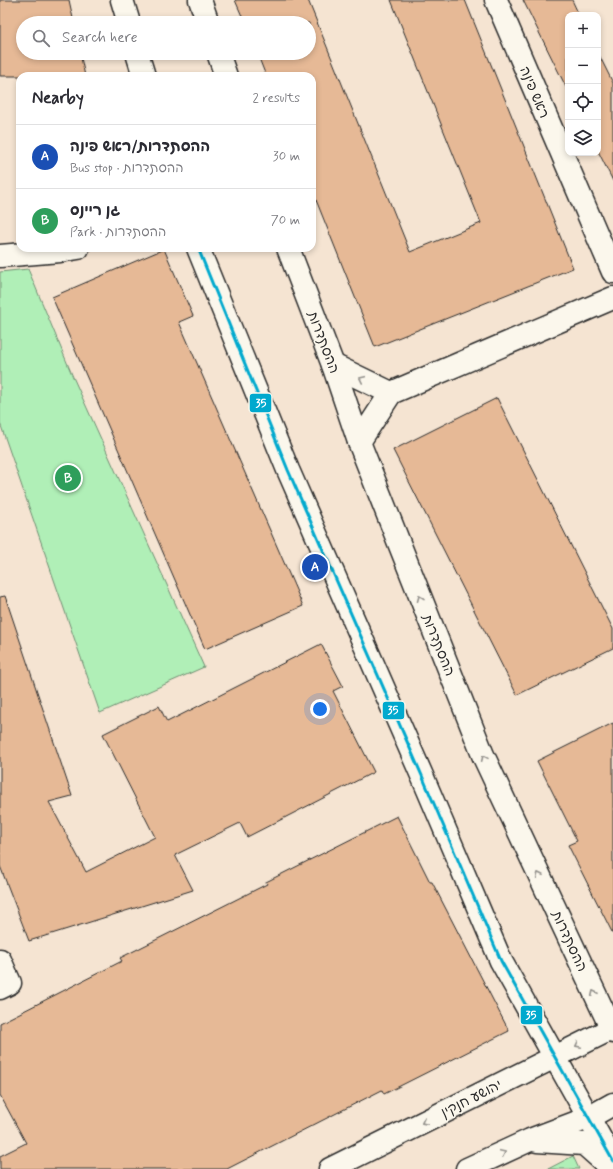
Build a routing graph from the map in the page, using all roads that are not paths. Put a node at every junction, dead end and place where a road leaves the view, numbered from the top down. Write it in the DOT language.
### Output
graph roads {
  1 [pos="122,0"];
  2 [pos="200,0"];
  3 [pos="496,0"];
  4 [pos="127,16"];
  5 [pos="206,16"];
  6 [pos="139,60"];
  7 [pos="220,60"];
  8 [pos="143,72"];
  9 [pos="225,72"];
  10 [pos="48,252"];
  11 [pos="200,252"];
  12 [pos="290,252"];
  13 [pos="0,256"];
  14 [pos="613,272"];
  15 [pos="613,298"];
  16 [pos="333,365"];
  17 [pos="390,393"];
  18 [pos="359,442"];
  19 [pos="0,960"];
  20 [pos="5,986"];
  21 [pos="612,1029"];
  22 [pos="555,1057"];
  23 [pos="613,1104"];
  24 [pos="588,1118"];
  25 [pos="530,1140"];
  26 [pos="613,1161"];
  27 [pos="330,1169"];
  28 [pos="467,1169"];
  29 [pos="612,1169"];
  1 -- 4 [label="street"];
  2 -- 5 [label="street"];
  3 -- 14 [label="street, ראש פינה"];
  6 -- 8 [label="street"];
  7 -- 9 [label="street"];
  10 -- 13 [label="street"];
  11 -- 22 [label="street"];
  12 -- 16 [label="street, ההסתדרות"];
  15 -- 17 [label="street"];
  17 -- 16 [label="street, one-way"];
  16 -- 18 [label="street, ההסתדרות"];
  17 -- 18 [label="street"];
  21 -- 18 [label="street, ההסתדרות, one-way"];
  19 -- 20 [label="street"];
  21 -- 22 [label="street, יהושע חנקין, one-way"];
  22 -- 24 [label="street"];
  22 -- 27 [label="street, יהושע חנקין, one-way"];
  23 -- 24 [label="street"];
  24 -- 25 [label="street"];
  24 -- 26 [label="street"];
  28 -- 25 [label="street, one-way"];
  25 -- 29 [label="street"];
}
